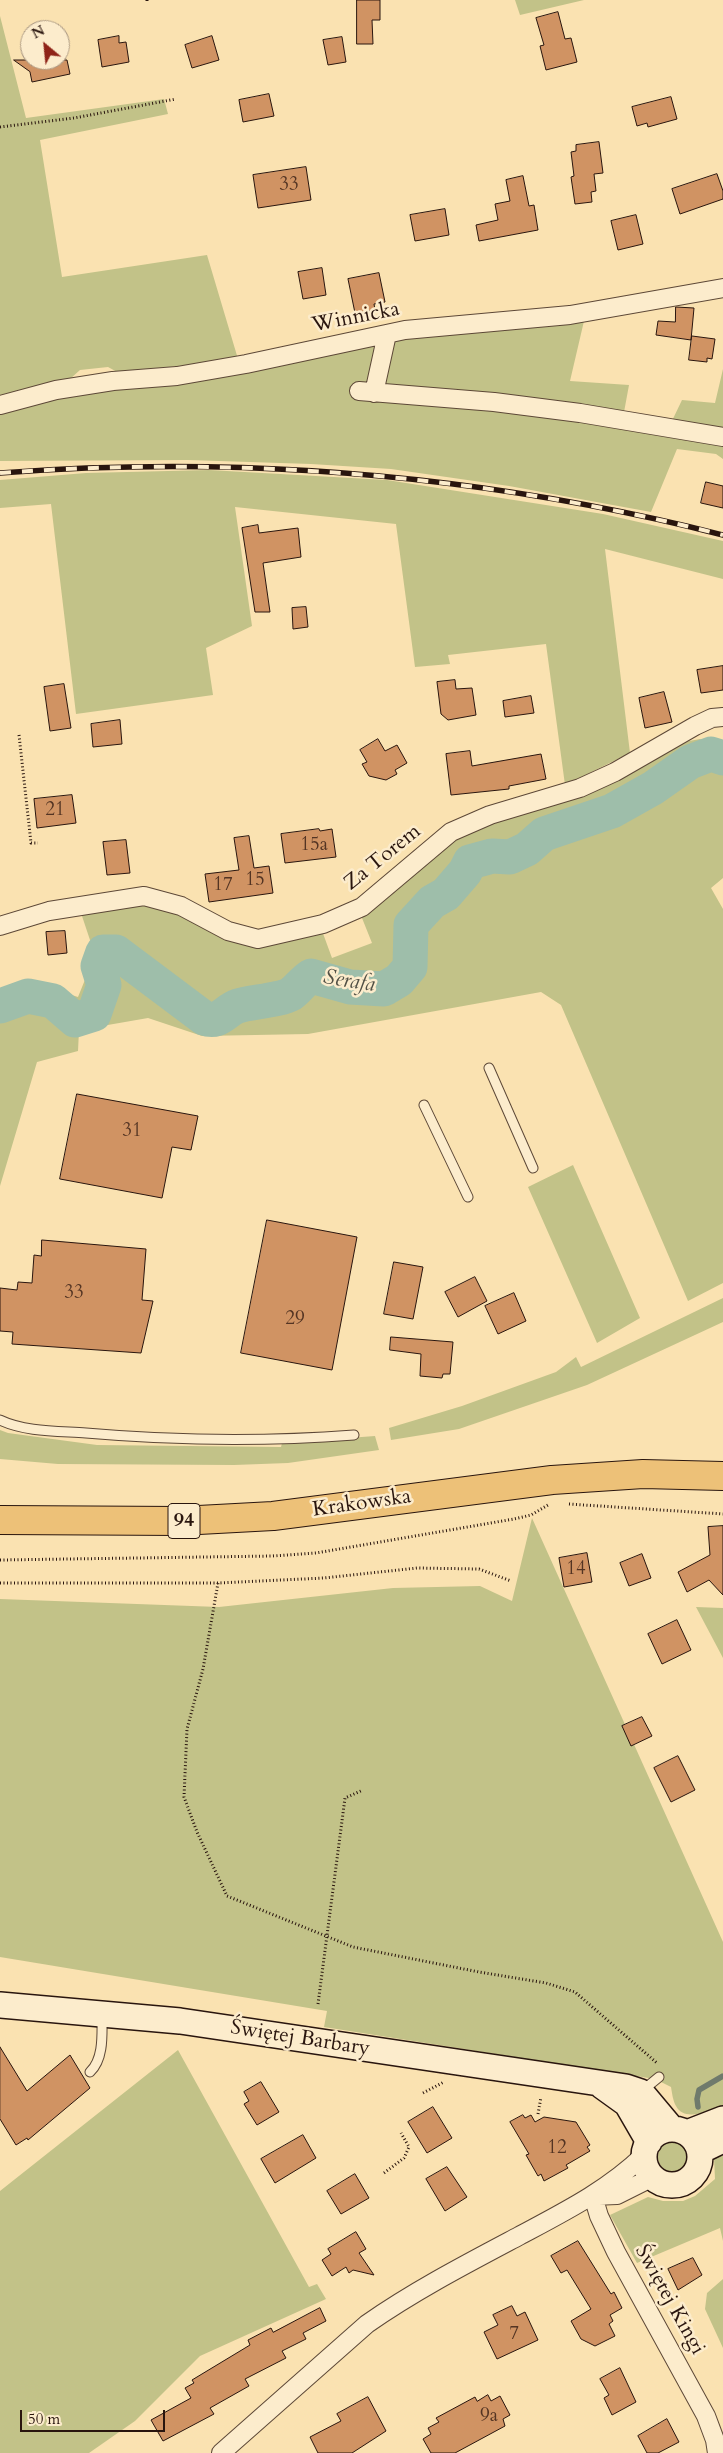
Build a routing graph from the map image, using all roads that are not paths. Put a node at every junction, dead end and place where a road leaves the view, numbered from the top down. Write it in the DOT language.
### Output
graph roads {
  1 [pos="723,288"];
  2 [pos="387,334"];
  3 [pos="0,405"];
  4 [pos="723,438"];
  5 [pos="723,717"];
  6 [pos="0,926"];
  7 [pos="489,1068"];
  8 [pos="424,1105"];
  9 [pos="533,1168"];
  10 [pos="468,1198"];
  11 [pos="0,1420"];
  12 [pos="354,1435"];
  13 [pos="723,1476"];
  14 [pos="0,1520"];
  15 [pos="0,2005"];
  16 [pos="102,2013"];
  17 [pos="90,2072"];
  18 [pos="642,2091"];
  19 [pos="723,2119"];
  20 [pos="686,2138"];
  21 [pos="723,2140"];
  22 [pos="649,2158"];
  23 [pos="593,2196"];
  24 [pos="221,2453"];
  25 [pos="717,2453"];
  1 -- 2 [label="street, Winnicka"];
  2 -- 3 [label="street, Winnicka"];
  2 -- 4 [label="street"];
  5 -- 6 [label="street, Za Torem"];
  7 -- 9 [label="lane"];
  8 -- 10 [label="lane"];
  11 -- 12 [label="lane"];
  13 -- 14 [label="main road, Krakowska / 94"];
  15 -- 16 [label="street, Świętej Barbary"];
  16 -- 17 [label="lane"];
  16 -- 18 [label="street, Świętej Barbary"];
  18 -- 20 [label="street"];
  18 -- 22 [label="street"];
  19 -- 20 [label="street"];
  20 -- 21 [label="street"];
  20 -- 22 [label="street"];
  20 -- 22 [label="street"];
  22 -- 23 [label="street"];
  22 -- 23 [label="street"];
  23 -- 24 [label="street"];
  23 -- 25 [label="street, Świętej Kingi"];
}
